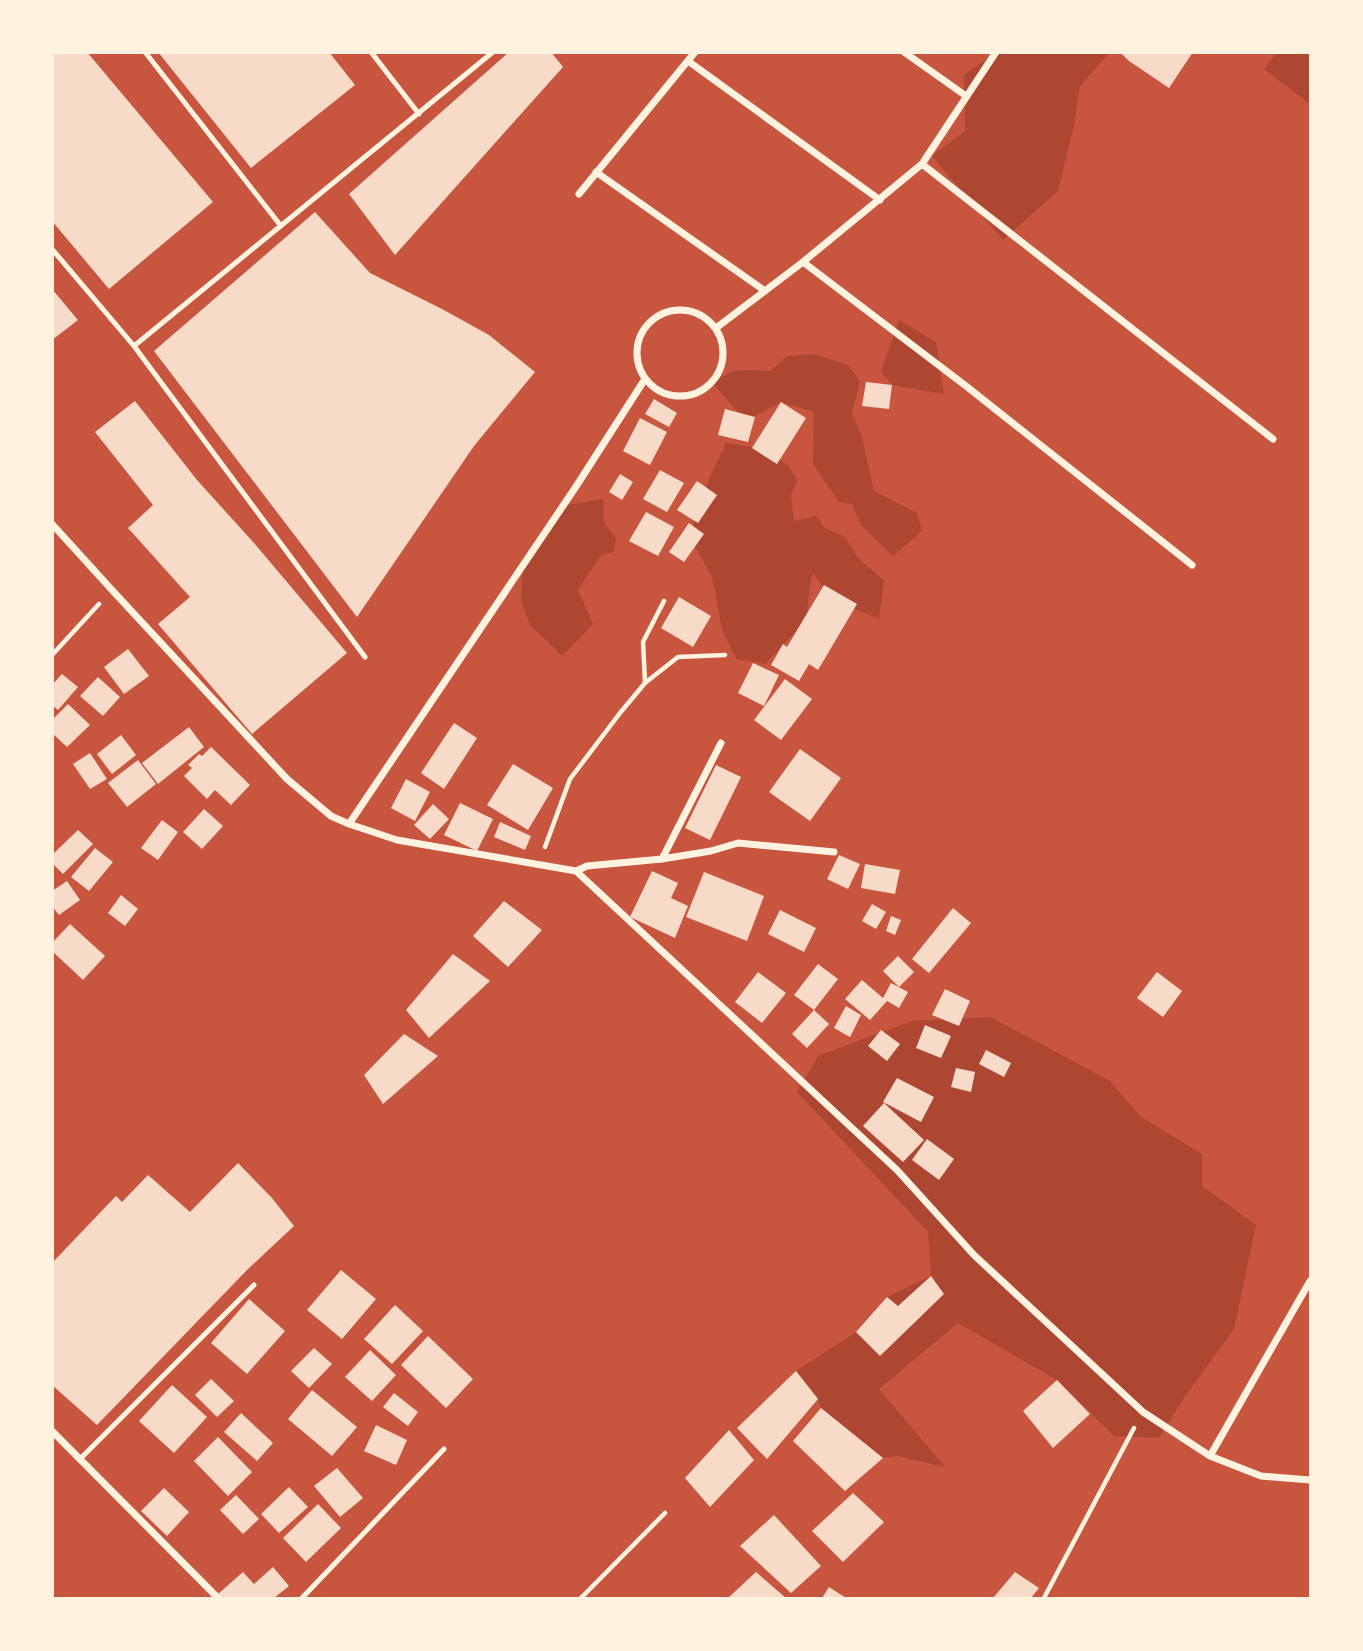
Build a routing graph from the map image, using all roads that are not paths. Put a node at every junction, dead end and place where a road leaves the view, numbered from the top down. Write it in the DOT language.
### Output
graph roads {
  1 [pos="145,52"];
  2 [pos="371,52"];
  3 [pos="493,52"];
  4 [pos="695,52"];
  5 [pos="904,52"];
  6 [pos="996,52"];
  7 [pos="688,61"];
  8 [pos="967,96"];
  9 [pos="419,114"];
  10 [pos="922,164"];
  11 [pos="596,172"];
  12 [pos="579,194"];
  13 [pos="880,200"];
  14 [pos="281,226"];
  15 [pos="52,249"];
  16 [pos="803,262"];
  17 [pos="765,290"];
  18 [pos="716,328"];
  19 [pos="134,346"];
  20 [pos="645,379"];
  21 [pos="1273,439"];
  22 [pos="52,524"];
  23 [pos="1192,565"];
  24 [pos="365,657"];
  25 [pos="721,743"];
  26 [pos="349,824"];
  27 [pos="834,852"];
  28 [pos="662,859"];
  29 [pos="576,871"];
  30 [pos="1311,1281"];
  31 [pos="254,1285"];
  32 [pos="52,1431"];
  33 [pos="444,1449"];
  34 [pos="1210,1456"];
  35 [pos="80,1459"];
  36 [pos="1311,1480"];
  37 [pos="218,1598"];
  38 [pos="302,1598"];
  1 -- 14 [label="lane"];
  2 -- 9 [label="lane"];
  3 -- 9 [label="lane"];
  4 -- 7 [label="street"];
  5 -- 8 [label="street"];
  6 -- 8 [label="street"];
  7 -- 11 [label="street"];
  7 -- 13 [label="street"];
  8 -- 10 [label="street"];
  9 -- 14 [label="lane"];
  10 -- 13 [label="street"];
  10 -- 21 [label="street"];
  11 -- 12 [label="street"];
  11 -- 17 [label="street"];
  13 -- 16 [label="street"];
  14 -- 19 [label="lane"];
  15 -- 19 [label="lane"];
  16 -- 17 [label="street"];
  16 -- 23 [label="street"];
  17 -- 18 [label="street"];
  18 -- 20 [label="street"];
  18 -- 20 [label="street"];
  19 -- 24 [label="lane"];
  20 -- 26 [label="street"];
  22 -- 26 [label="street"];
  25 -- 28 [label="street"];
  26 -- 29 [label="street"];
  27 -- 28 [label="street"];
  28 -- 29 [label="street"];
  29 -- 34 [label="street"];
  30 -- 34 [label="street"];
  31 -- 35 [label="lane"];
  32 -- 35 [label="street"];
  33 -- 38 [label="lane"];
  34 -- 36 [label="street"];
  35 -- 37 [label="street"];
}
